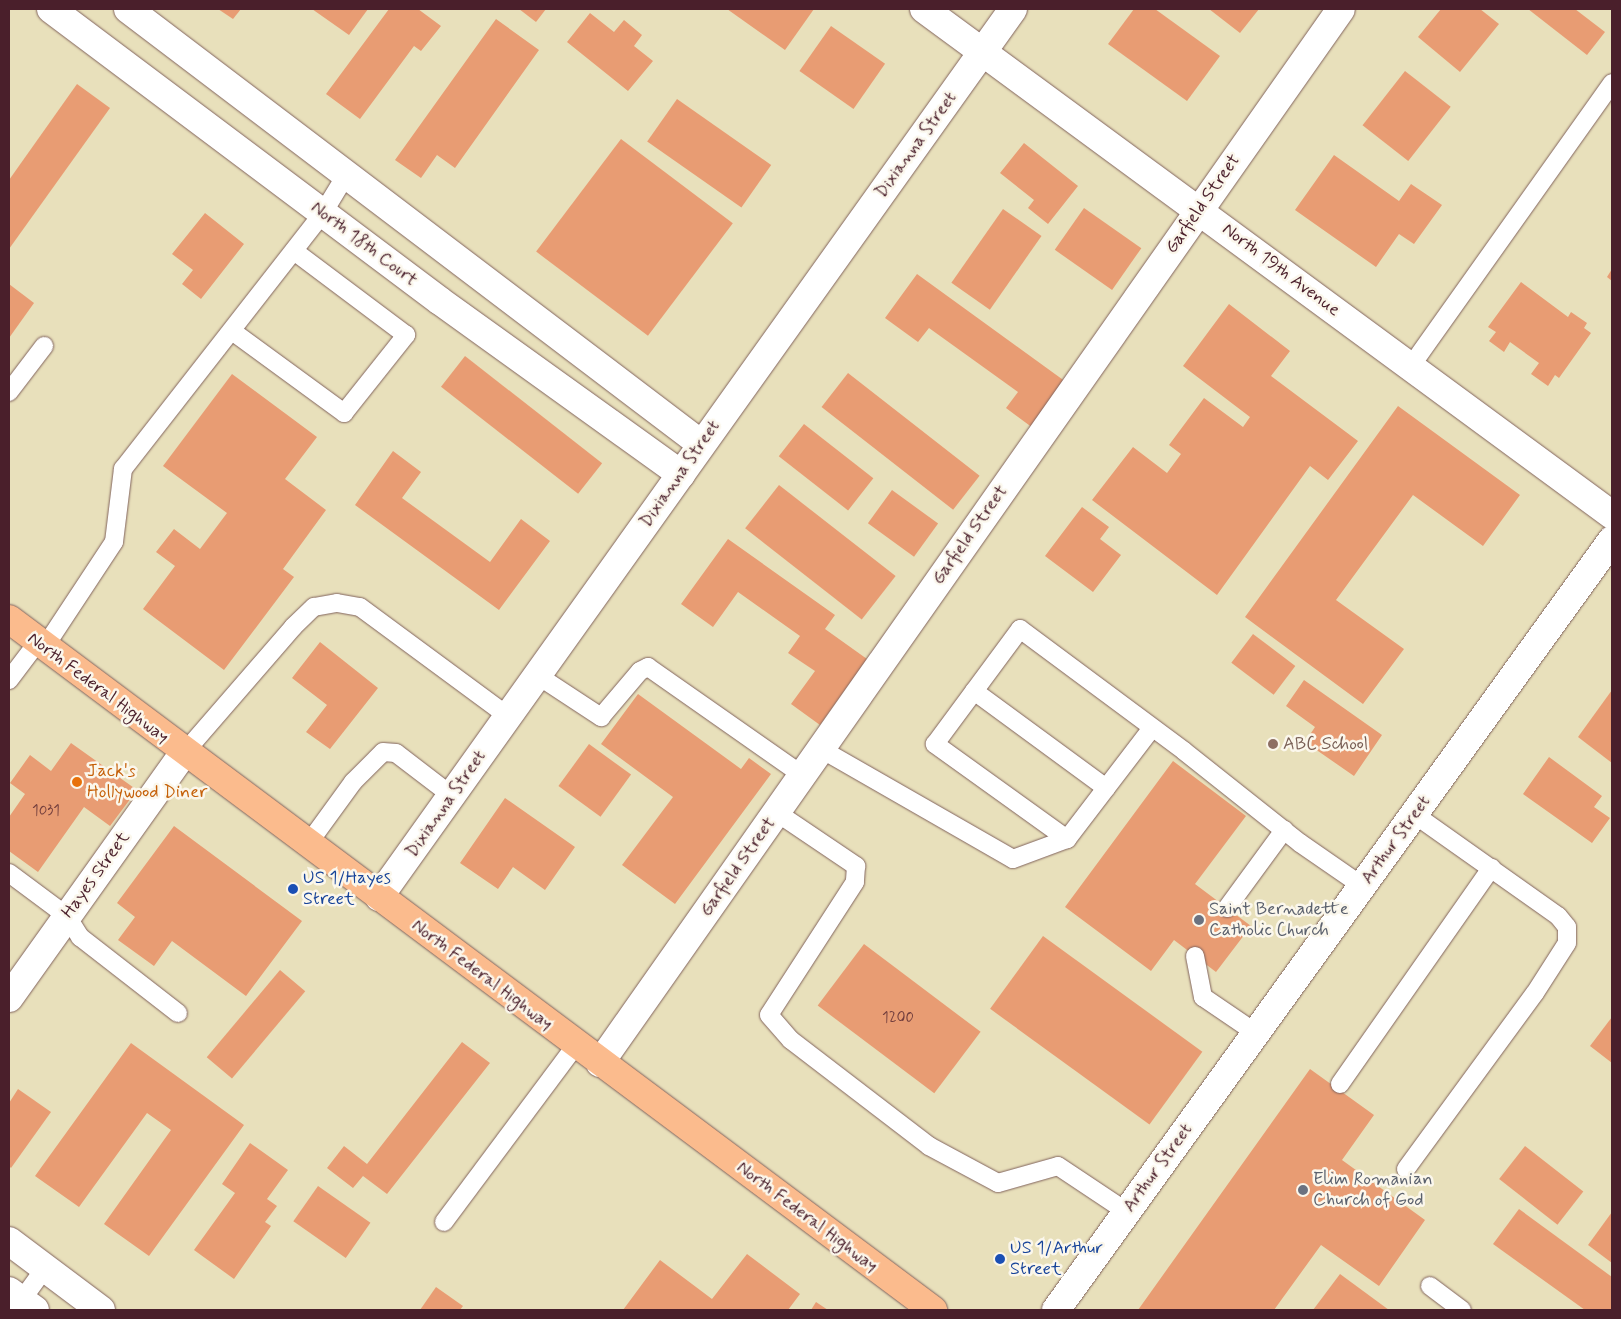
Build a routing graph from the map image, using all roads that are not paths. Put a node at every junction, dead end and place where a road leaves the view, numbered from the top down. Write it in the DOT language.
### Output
graph roads {
  1 [pos="52,9"];
  2 [pos="128,9"];
  3 [pos="924,9"];
  4 [pos="1014,9"];
  5 [pos="1342,9"];
  6 [pos="983,52"];
  7 [pos="1612,83"];
  8 [pos="346,174"];
  9 [pos="1199,209"];
  10 [pos="323,213"];
  11 [pos="294,251"];
  12 [pos="232,331"];
  13 [pos="44,346"];
  14 [pos="1411,366"];
  15 [pos="9,392"];
  16 [pos="701,444"];
  17 [pos="681,474"];
  18 [pos="1612,515"];
  19 [pos="1612,540"];
  20 [pos="9,620"];
  21 [pos="41,646"];
  22 [pos="537,675"];
  23 [pos="9,680"];
  24 [pos="974,691"];
  25 [pos="508,716"];
  26 [pos="1152,728"];
  27 [pos="820,749"];
  28 [pos="184,753"];
  29 [pos="802,775"];
  30 [pos="1106,788"];
  31 [pos="452,796"];
  32 [pos="776,812"];
  33 [pos="1414,814"];
  34 [pos="1284,830"];
  35 [pos="1067,839"];
  36 [pos="308,844"];
  37 [pos="1491,868"];
  38 [pos="9,873"];
  39 [pos="1362,886"];
  40 [pos="379,898"];
  41 [pos="1227,908"];
  42 [pos="67,916"];
  43 [pos="1195,956"];
  44 [pos="9,998"];
  45 [pos="178,1013"];
  46 [pos="1256,1033"];
  47 [pos="576,1045"];
  48 [pos="600,1063"];
  49 [pos="1340,1084"];
  50 [pos="1406,1169"];
  51 [pos="1127,1212"];
  52 [pos="444,1222"];
  53 [pos="9,1241"];
  54 [pos="45,1268"];
  55 [pos="1430,1286"];
  56 [pos="20,1303"];
  57 [pos="100,1310"];
  58 [pos="933,1310"];
  59 [pos="1056,1310"];
  60 [pos="1462,1310"];
  1 -- 10 [label="street, North 18th Court"];
  2 -- 8 [label="street"];
  3 -- 6 [label="street, North 19th Avenue"];
  4 -- 6 [label="street, Dixianna Street"];
  5 -- 9 [label="street, Garfield Street"];
  6 -- 9 [label="street, North 19th Avenue"];
  6 -- 16 [label="street, Dixianna Street"];
  7 -- 14 [label="lane"];
  8 -- 10 [label="lane"];
  8 -- 16 [label="street"];
  9 -- 14 [label="street, North 19th Avenue"];
  9 -- 27 [label="street, Garfield Street"];
  10 -- 11 [label="lane"];
  10 -- 17 [label="street, North 18th Court"];
  11 -- 12 [label="lane"];
  11 -- 12 [label="lane"];
  12 -- 21 [label="lane"];
  13 -- 15 [label="lane"];
  14 -- 18 [label="street, North 19th Avenue"];
  16 -- 17 [label="street, Dixianna Street"];
  17 -- 22 [label="street, Dixianna Street"];
  19 -- 33 [label="street, Arthur Street"];
  20 -- 21 [label="main road, North Federal Highway"];
  21 -- 23 [label="lane"];
  21 -- 28 [label="main road, North Federal Highway"];
  22 -- 25 [label="street, Dixianna Street"];
  22 -- 29 [label="lane"];
  24 -- 26 [label="lane"];
  24 -- 30 [label="lane"];
  24 -- 35 [label="lane"];
  25 -- 28 [label="lane"];
  25 -- 31 [label="street, Dixianna Street"];
  26 -- 30 [label="lane"];
  26 -- 34 [label="lane"];
  27 -- 29 [label="street, Garfield Street"];
  27 -- 35 [label="lane"];
  28 -- 36 [label="main road, North Federal Highway"];
  28 -- 42 [label="street, Hayes Street"];
  29 -- 32 [label="street, Garfield Street"];
  30 -- 35 [label="lane"];
  31 -- 36 [label="lane"];
  31 -- 40 [label="street, Dixianna Street"];
  32 -- 48 [label="street, Garfield Street"];
  32 -- 51 [label="lane"];
  33 -- 37 [label="lane"];
  33 -- 39 [label="street, Arthur Street"];
  34 -- 39 [label="lane"];
  34 -- 41 [label="lane"];
  36 -- 40 [label="main road, North Federal Highway"];
  37 -- 49 [label="lane"];
  37 -- 50 [label="lane"];
  38 -- 42 [label="lane"];
  39 -- 46 [label="street, Arthur Street"];
  40 -- 47 [label="main road, North Federal Highway"];
  42 -- 44 [label="street, Hayes Street"];
  42 -- 45 [label="lane"];
  43 -- 46 [label="lane"];
  46 -- 51 [label="street, Arthur Street"];
  47 -- 48 [label="main road, North Federal Highway"];
  47 -- 52 [label="lane"];
  48 -- 58 [label="main road, North Federal Highway"];
  51 -- 59 [label="street, Arthur Street"];
  53 -- 54 [label="street"];
  54 -- 56 [label="lane"];
  54 -- 57 [label="street"];
  55 -- 60 [label="lane"];
}
